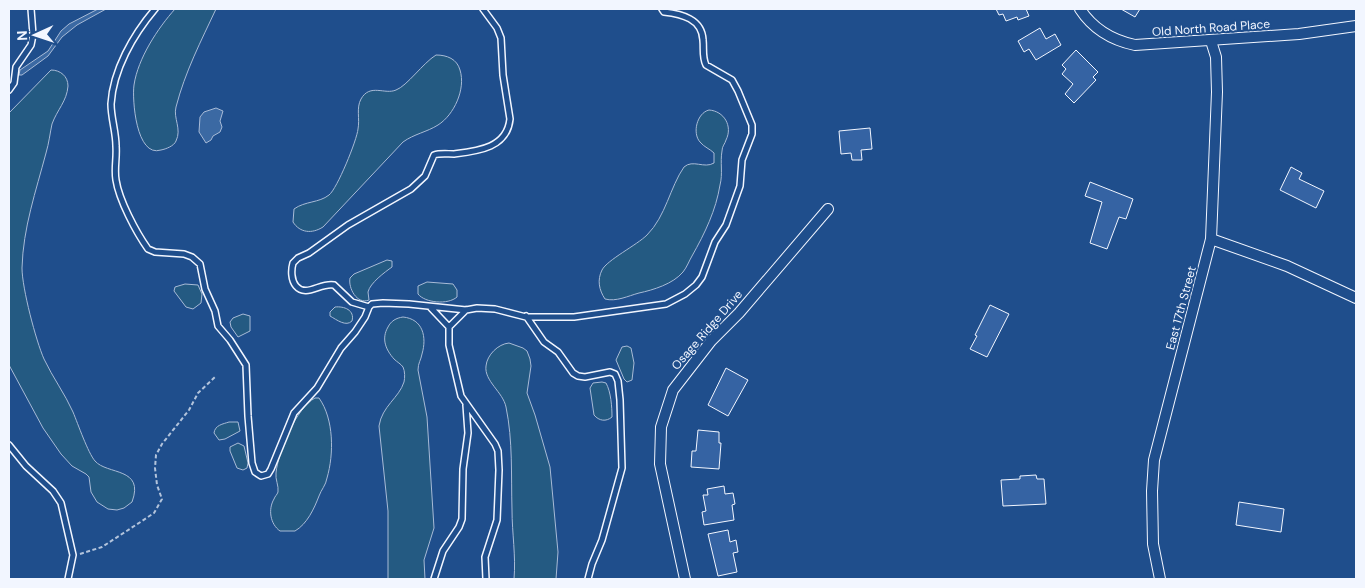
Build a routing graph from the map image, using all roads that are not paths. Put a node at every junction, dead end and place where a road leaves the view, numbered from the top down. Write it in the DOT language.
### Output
graph roads {
  1 [pos="31,9"];
  2 [pos="155,9"];
  3 [pos="483,9"];
  4 [pos="662,9"];
  5 [pos="1080,9"];
  6 [pos="1356,26"];
  7 [pos="1211,41"];
  8 [pos="9,90"];
  9 [pos="828,209"];
  10 [pos="1211,239"];
  11 [pos="1356,298"];
  12 [pos="369,307"];
  13 [pos="431,308"];
  14 [pos="466,310"];
  15 [pos="526,316"];
  16 [pos="449,327"];
  17 [pos="466,404"];
  18 [pos="9,445"];
  19 [pos="68,579"];
  20 [pos="434,579"];
  21 [pos="486,579"];
  22 [pos="588,579"];
  23 [pos="685,579"];
  24 [pos="1160,579"];
  1 -- 8 [label="lane"];
  2 -- 12 [label="lane"];
  3 -- 12 [label="lane"];
  4 -- 15 [label="lane"];
  5 -- 7 [label="street, Old North Road Place"];
  6 -- 7 [label="street, Old North Road Place"];
  7 -- 10 [label="street, East 17th Street"];
  9 -- 23 [label="street, Osage Ridge Drive"];
  10 -- 11 [label="street"];
  10 -- 24 [label="street, East 17th Street"];
  12 -- 13 [label="lane"];
  13 -- 14 [label="lane"];
  13 -- 16 [label="lane"];
  14 -- 15 [label="lane"];
  14 -- 16 [label="lane"];
  15 -- 22 [label="lane"];
  16 -- 17 [label="lane"];
  17 -- 20 [label="lane"];
  17 -- 21 [label="lane"];
  18 -- 19 [label="lane"];
}
